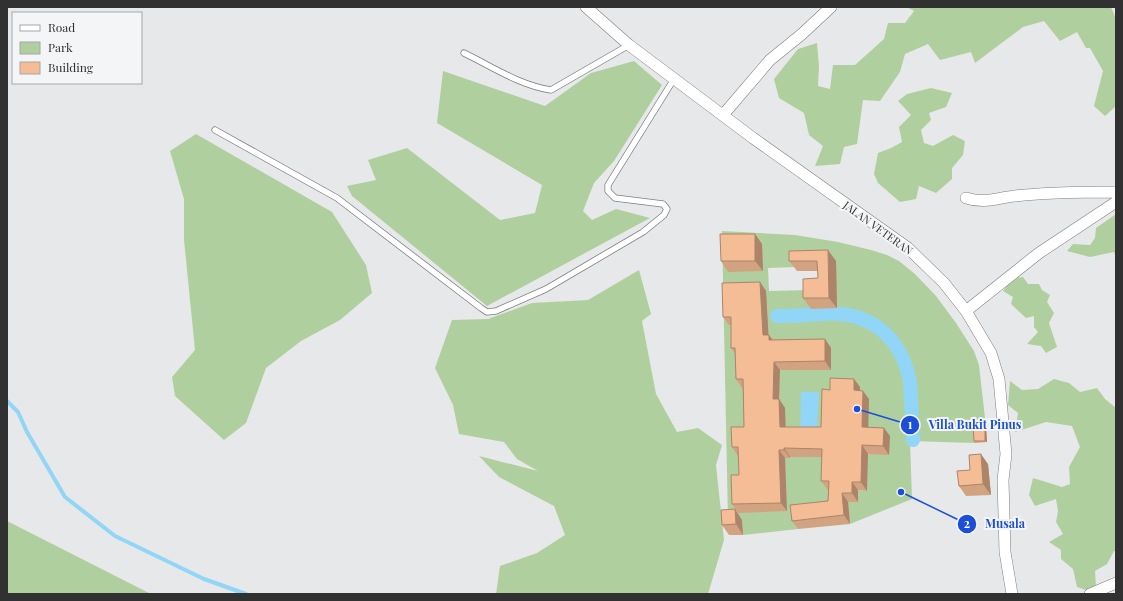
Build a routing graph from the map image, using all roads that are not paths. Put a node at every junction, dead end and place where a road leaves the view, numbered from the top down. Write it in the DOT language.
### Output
graph roads {
  1 [pos="586,7"];
  2 [pos="831,7"];
  3 [pos="629,45"];
  4 [pos="464,53"];
  5 [pos="674,79"];
  6 [pos="723,115"];
  7 [pos="215,130"];
  8 [pos="1116,192"];
  9 [pos="966,198"];
  10 [pos="1116,202"];
  11 [pos="966,311"];
  12 [pos="1116,583"];
  13 [pos="1012,594"];
  14 [pos="1090,594"];
  1 -- 3 [label="street, JALAN VETERAN"];
  2 -- 6 [label="street"];
  3 -- 4 [label="lane"];
  3 -- 5 [label="street, JALAN VETERAN"];
  5 -- 6 [label="street, JALAN VETERAN"];
  5 -- 7 [label="lane"];
  6 -- 11 [label="street, JALAN VETERAN"];
  8 -- 9 [label="street"];
  10 -- 11 [label="street"];
  11 -- 13 [label="street, JALAN VETERAN"];
  12 -- 14 [label="street"];
}
